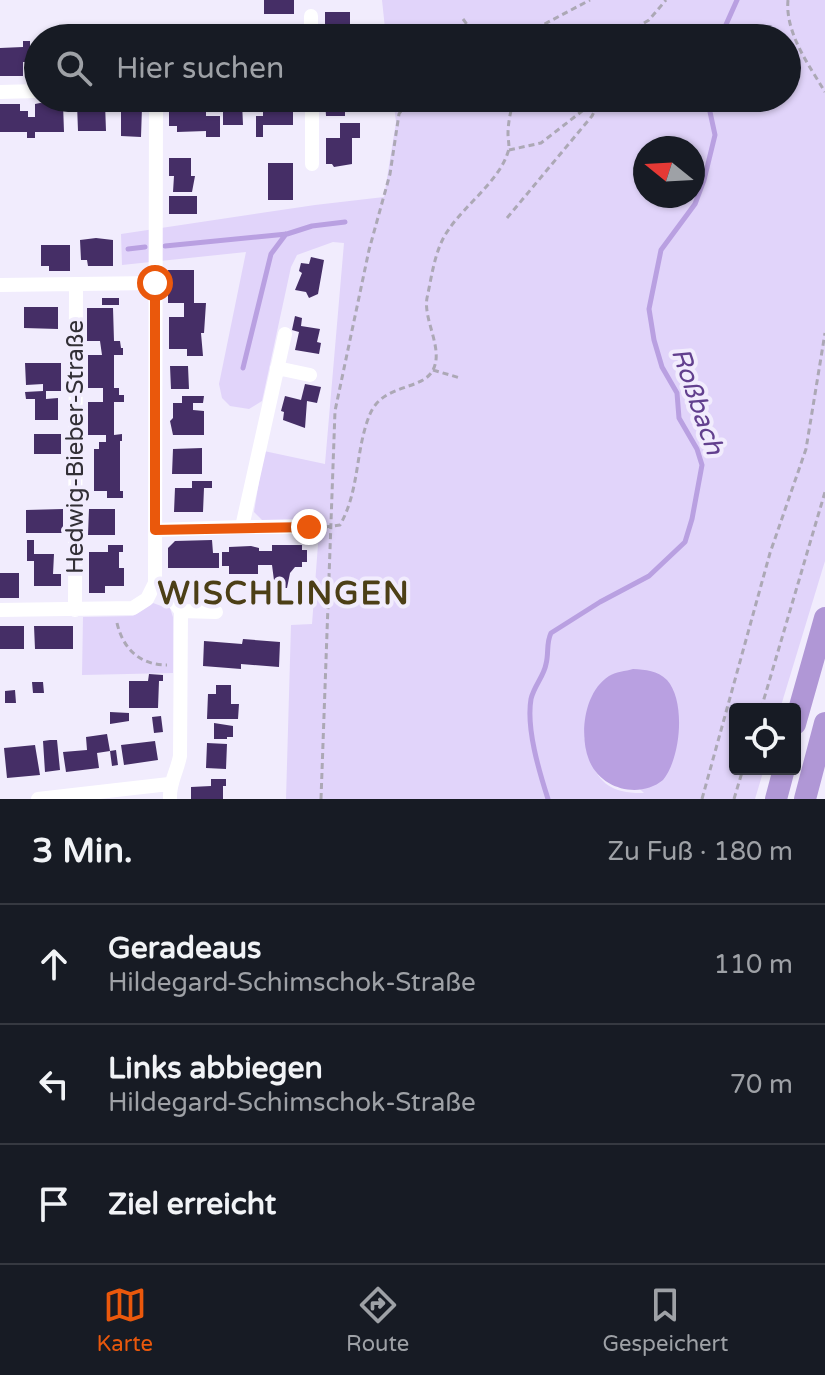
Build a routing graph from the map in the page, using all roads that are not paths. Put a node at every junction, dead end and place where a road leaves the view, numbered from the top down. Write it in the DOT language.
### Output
graph roads {
  1 [pos="311,16"];
  2 [pos="311,24"];
  3 [pos="24,91"];
  4 [pos="0,92"];
  5 [pos="156,112"];
  6 [pos="312,112"];
  7 [pos="312,164"];
  8 [pos="155,283"];
  9 [pos="76,284"];
  10 [pos="0,285"];
  11 [pos="285,334"];
  12 [pos="277,368"];
  13 [pos="310,375"];
  14 [pos="242,527"];
  15 [pos="309,527"];
  16 [pos="155,530"];
  17 [pos="165,590"];
  18 [pos="0,610"];
  19 [pos="75,610"];
  20 [pos="181,611"];
  21 [pos="216,612"];
  22 [pos="825,618"];
  23 [pos="801,703"];
  24 [pos="825,723"];
  25 [pos="782,775"];
  26 [pos="170,792"];
  27 [pos="38,799"];
  28 [pos="776,799"];
  29 [pos="805,799"];
  1 -- 2 [label="street"];
  3 -- 4 [label="street"];
  5 -- 8 [label="street"];
  6 -- 7 [label="street"];
  8 -- 9 [label="street"];
  8 -- 16 [label="street"];
  9 -- 10 [label="street"];
  9 -- 19 [label="street, Hedwig-Bieber-Straße"];
  11 -- 12 [label="street"];
  12 -- 13 [label="street"];
  12 -- 14 [label="street"];
  14 -- 15 [label="street"];
  14 -- 16 [label="street"];
  16 -- 19 [label="street"];
  17 -- 20 [label="street"];
  18 -- 19 [label="street"];
  20 -- 21 [label="street"];
  20 -- 26 [label="street"];
  22 -- 23 [label="highway"];
  24 -- 29 [label="highway"];
  25 -- 28 [label="highway"];
  26 -- 27 [label="street"];
}
